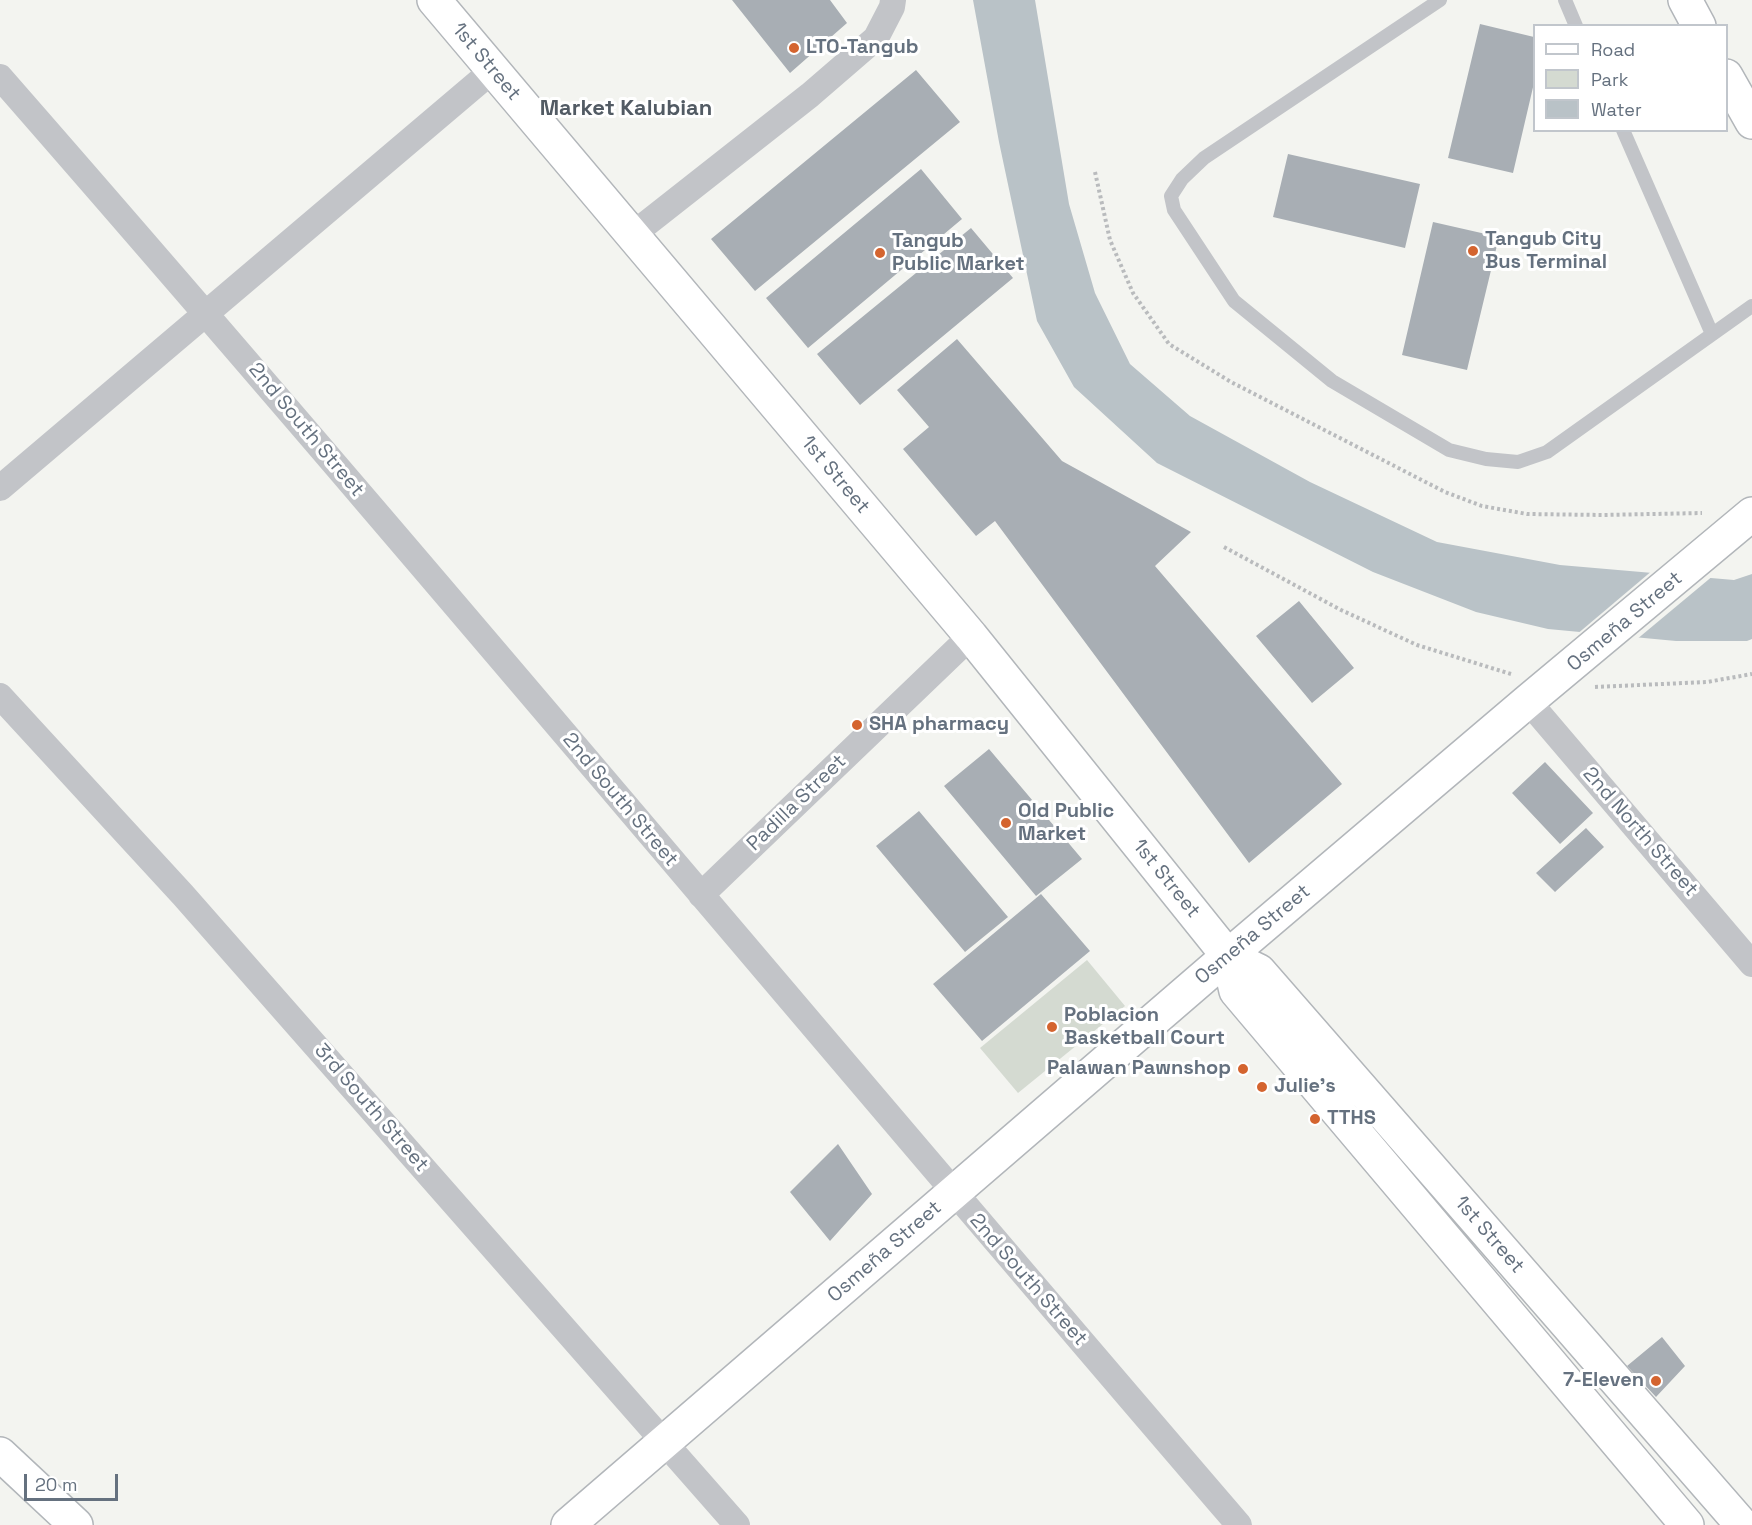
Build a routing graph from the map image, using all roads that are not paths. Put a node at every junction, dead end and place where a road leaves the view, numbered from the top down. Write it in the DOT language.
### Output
graph roads {
  1 [pos="434,0"];
  2 [pos="893,0"];
  3 [pos="1440,0"];
  4 [pos="1565,0"];
  5 [pos="1685,0"];
  6 [pos="1575,24"];
  7 [pos="1698,24"];
  8 [pos="493,70"];
  9 [pos="0,78"];
  10 [pos="1728,79"];
  11 [pos="1752,122"];
  12 [pos="1624,132"];
  13 [pos="632,235"];
  14 [pos="1752,306"];
  15 [pos="206,312"];
  16 [pos="1713,334"];
  17 [pos="0,488"];
  18 [pos="1752,514"];
  19 [pos="970,636"];
  20 [pos="1550,683"];
  21 [pos="0,696"];
  22 [pos="701,895"];
  23 [pos="1228,956"];
  24 [pos="1752,964"];
  25 [pos="953,1193"];
  26 [pos="664,1441"];
  27 [pos="0,1454"];
  28 [pos="1736,1514"];
  29 [pos="76,1525"];
  30 [pos="568,1525"];
  31 [pos="737,1525"];
  32 [pos="1239,1525"];
  33 [pos="1687,1525"];
  1 -- 8 [label="main road, 1st Street"];
  2 -- 13 [label="street"];
  3 -- 16 [label="lane"];
  4 -- 6 [label="lane"];
  5 -- 7 [label="main road"];
  8 -- 13 [label="main road, 1st Street"];
  8 -- 15 [label="street"];
  9 -- 15 [label="street, 2nd South Street"];
  10 -- 11 [label="main road"];
  12 -- 16 [label="lane"];
  13 -- 19 [label="main road, 1st Street"];
  14 -- 16 [label="lane"];
  15 -- 17 [label="street"];
  15 -- 22 [label="street, 2nd South Street"];
  18 -- 20 [label="main road, Osmeña Street"];
  19 -- 22 [label="street, Padilla Street"];
  19 -- 23 [label="main road, 1st Street"];
  20 -- 23 [label="main road, Osmeña Street"];
  20 -- 24 [label="street, 2nd North Street"];
  21 -- 26 [label="street, 3rd South Street"];
  22 -- 25 [label="street, 2nd South Street"];
  23 -- 25 [label="main road, Osmeña Street"];
  23 -- 28 [label="main road, 1st Street"];
  23 -- 33 [label="main road, 1st Street"];
  25 -- 26 [label="main road, Osmeña Street"];
  25 -- 32 [label="street, 2nd South Street"];
  26 -- 30 [label="main road, Osmeña Street"];
  26 -- 31 [label="street, 3rd South Street"];
  27 -- 29 [label="main road"];
}
